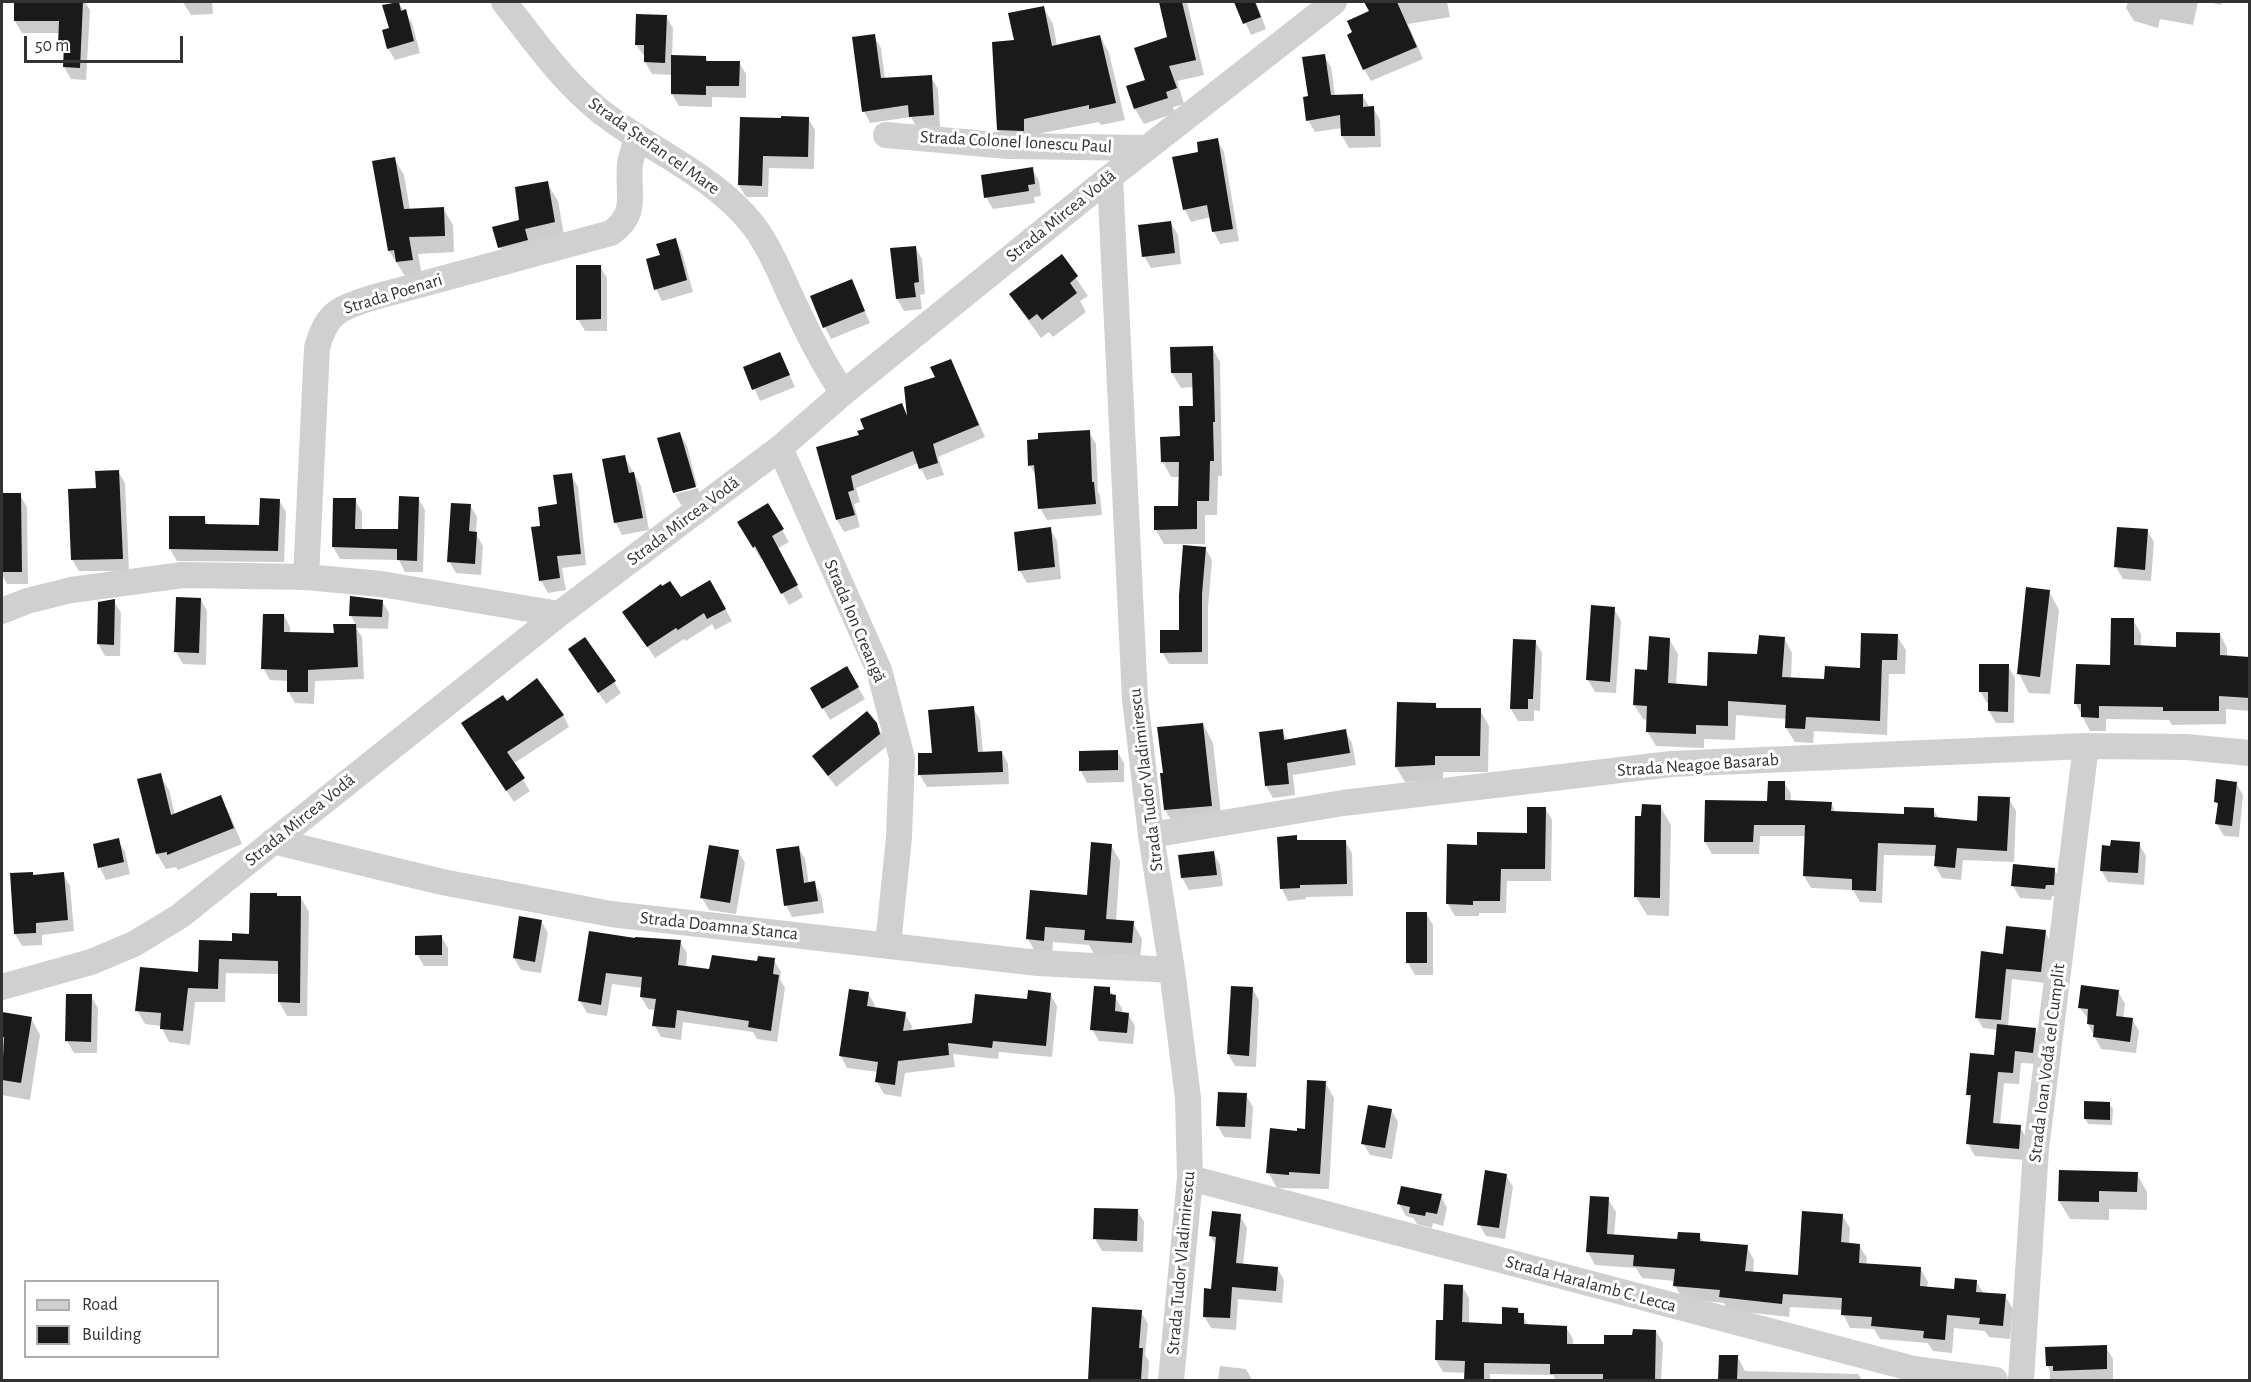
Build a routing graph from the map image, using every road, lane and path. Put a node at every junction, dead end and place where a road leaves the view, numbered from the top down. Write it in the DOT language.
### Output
graph roads {
  1 [pos="504,2"];
  2 [pos="1334,2"];
  3 [pos="1307,10"];
  4 [pos="886,135"];
  5 [pos="638,137"];
  6 [pos="1147,148"];
  7 [pos="1110,177"];
  8 [pos="843,393"];
  9 [pos="780,448"];
  10 [pos="306,577"];
  11 [pos="2,610"];
  12 [pos="559,614"];
  13 [pos="2086,746"];
  14 [pos="2250,753"];
  15 [pos="1151,836"];
  16 [pos="273,841"];
  17 [pos="888,945"];
  18 [pos="1172,970"];
  19 [pos="2,987"];
  20 [pos="1190,1178"];
  21 [pos="1171,1380"];
  22 [pos="1995,1380"];
  23 [pos="2021,1380"];
  1 -- 5 [label="street, Strada Ștefan cel Mare"];
  2 -- 3 [label="street, Strada Mircea Vodă"];
  3 -- 6 [label="street, Strada Mircea Vodă"];
  4 -- 6 [label="street, Strada Colonel Ionescu Paul"];
  5 -- 8 [label="street, Strada Ștefan cel Mare"];
  5 -- 10 [label="street, Strada Poenari"];
  6 -- 7 [label="street, Strada Mircea Vodă"];
  7 -- 8 [label="street, Strada Mircea Vodă"];
  7 -- 15 [label="street, Strada Tudor Vladimirescu"];
  8 -- 9 [label="street, Strada Mircea Vodă"];
  9 -- 12 [label="street, Strada Mircea Vodă"];
  9 -- 17 [label="street, Strada Ion Creangă"];
  10 -- 11 [label="street"];
  10 -- 12 [label="street"];
  12 -- 16 [label="street, Strada Mircea Vodă"];
  13 -- 14 [label="street, Strada Neagoe Basarab"];
  13 -- 15 [label="street, Strada Neagoe Basarab"];
  13 -- 23 [label="street, Strada Ioan Vodă cel Cumplit"];
  15 -- 18 [label="street, Strada Tudor Vladimirescu"];
  16 -- 17 [label="street, Strada Doamna Stanca"];
  16 -- 19 [label="street, Strada Mircea Vodă"];
  17 -- 18 [label="street, Strada Doamna Stanca"];
  18 -- 20 [label="street, Strada Tudor Vladimirescu"];
  20 -- 21 [label="street, Strada Tudor Vladimirescu"];
  20 -- 22 [label="street, Strada Haralamb C. Lecca"];
}
